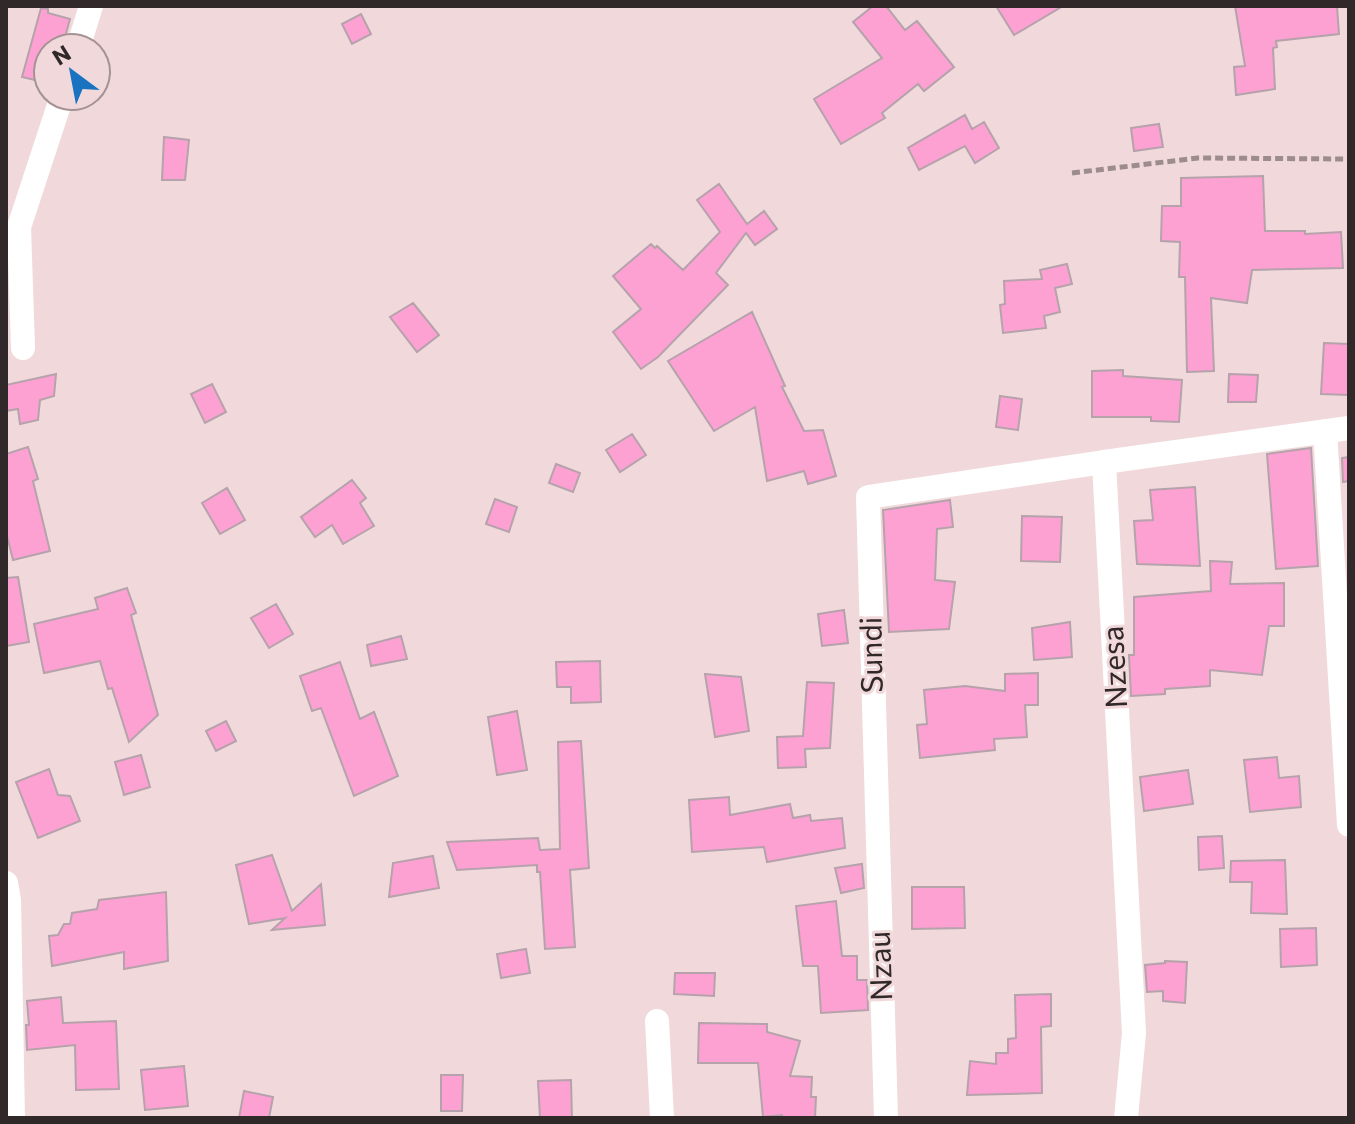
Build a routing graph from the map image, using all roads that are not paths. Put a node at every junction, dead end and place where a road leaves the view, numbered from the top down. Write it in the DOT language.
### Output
graph roads {
  1 [pos="91,6"];
  2 [pos="83,32"];
  3 [pos="57,112"];
  4 [pos="23,348"];
  5 [pos="1337,430"];
  6 [pos="1104,462"];
  7 [pos="875,813"];
  8 [pos="1349,825"];
  9 [pos="6,883"];
  10 [pos="657,1021"];
  11 [pos="13,1118"];
  12 [pos="662,1118"];
  13 [pos="886,1118"];
  14 [pos="1126,1118"];
  1 -- 2 [label="street"];
  3 -- 4 [label="street"];
  5 -- 6 [label="street"];
  5 -- 8 [label="street"];
  6 -- 7 [label="street, Sundi"];
  6 -- 14 [label="street, Nzesa"];
  7 -- 13 [label="street, Nzau"];
  9 -- 11 [label="street"];
  10 -- 12 [label="street"];
}
